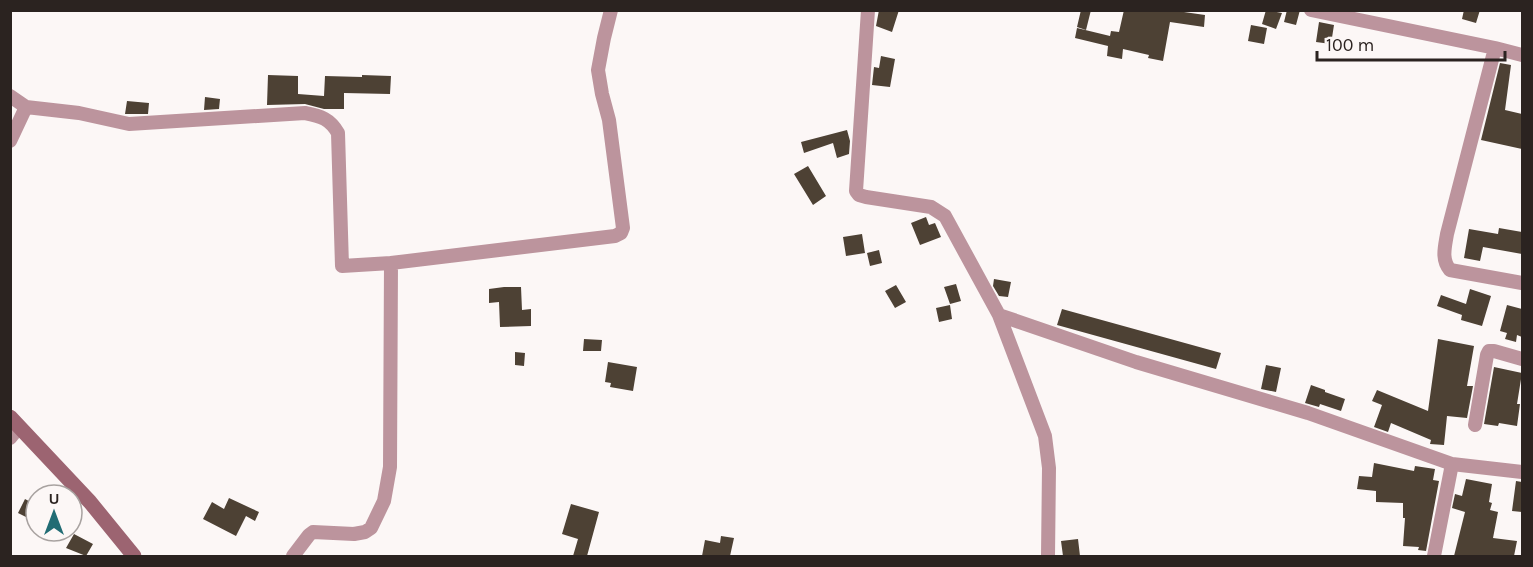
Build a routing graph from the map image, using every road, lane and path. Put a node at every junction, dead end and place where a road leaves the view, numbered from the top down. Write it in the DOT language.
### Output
graph roads {
  1 [pos="611,10"];
  2 [pos="868,10"];
  3 [pos="1311,10"];
  4 [pos="1339,13"];
  5 [pos="1495,48"];
  6 [pos="1522,55"];
  7 [pos="10,96"];
  8 [pos="26,107"];
  9 [pos="10,141"];
  10 [pos="391,263"];
  11 [pos="1522,283"];
  12 [pos="999,315"];
  13 [pos="1522,359"];
  14 [pos="1475,425"];
  15 [pos="13,427"];
  16 [pos="1452,464"];
  17 [pos="1522,472"];
  18 [pos="134,556"];
  19 [pos="293,556"];
  20 [pos="1048,556"];
  21 [pos="1434,556"];
  1 -- 10 [label="street"];
  2 -- 12 [label="street"];
  3 -- 4 [label="street"];
  4 -- 5 [label="street"];
  5 -- 6 [label="street"];
  5 -- 11 [label="street"];
  7 -- 8 [label="street"];
  8 -- 9 [label="street"];
  8 -- 10 [label="street"];
  10 -- 19 [label="street"];
  12 -- 16 [label="street"];
  12 -- 20 [label="street"];
  13 -- 14 [label="street"];
  15 -- 18 [label="street"];
  16 -- 17 [label="street"];
  16 -- 21 [label="street"];
}
